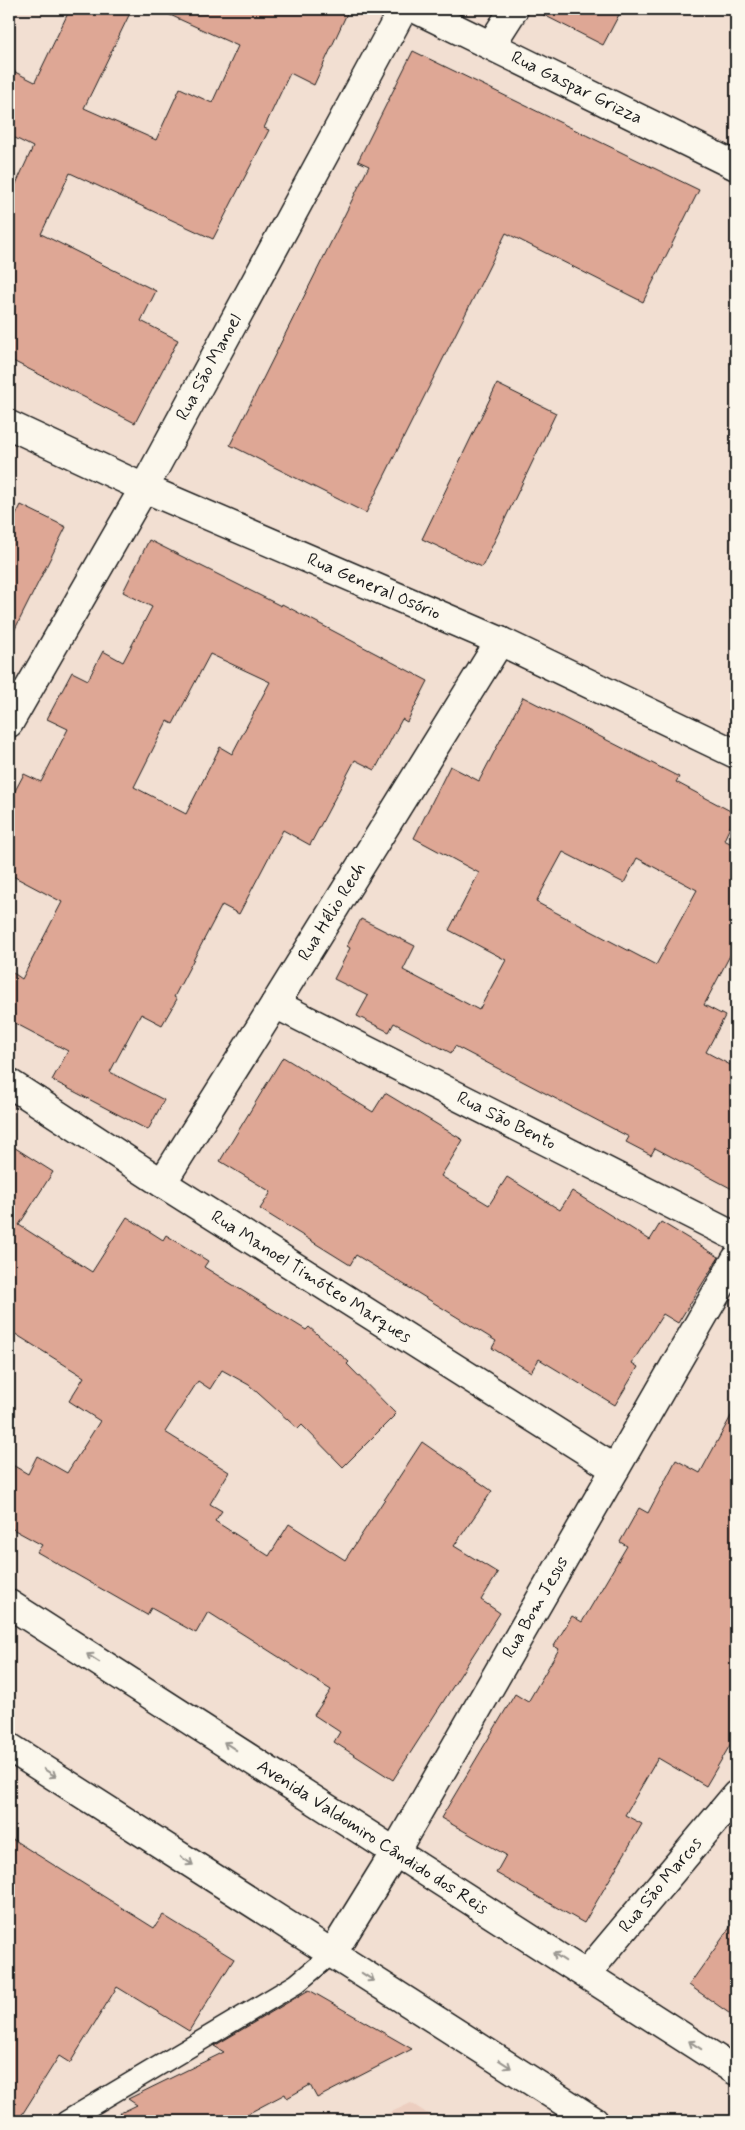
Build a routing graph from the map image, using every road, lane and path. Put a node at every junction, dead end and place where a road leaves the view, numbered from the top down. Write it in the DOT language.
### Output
graph roads {
  1 [pos="403,9"];
  2 [pos="416,9"];
  3 [pos="514,9"];
  4 [pos="491,45"];
  5 [pos="736,166"];
  6 [pos="9,425"];
  7 [pos="144,488"];
  8 [pos="500,641"];
  9 [pos="9,722"];
  10 [pos="736,754"];
  11 [pos="275,1004"];
  12 [pos="9,1083"];
  13 [pos="162,1183"];
  14 [pos="736,1237"];
  15 [pos="736,1259"];
  16 [pos="615,1469"];
  17 [pos="9,1604"];
  18 [pos="9,1747"];
  19 [pos="736,1795"];
  20 [pos="395,1852"];
  21 [pos="332,1954"];
  22 [pos="586,1974"];
  23 [pos="736,2071"];
  24 [pos="66,2121"];
  25 [pos="594,2121"];
  1 -- 7 [label="street, Rua São Manoel"];
  2 -- 4 [label="street, Rua Gaspar Grizza"];
  3 -- 4 [label="street"];
  4 -- 5 [label="street, Rua Gaspar Grizza"];
  6 -- 7 [label="street, Rua General Osório"];
  7 -- 8 [label="street, Rua General Osório"];
  7 -- 9 [label="street, Rua São Manoel"];
  8 -- 10 [label="street, Rua General Osório"];
  8 -- 11 [label="street, Rua Hélio Rech"];
  11 -- 13 [label="street, Rua Hélio Rech"];
  11 -- 14 [label="street, Rua São Bento"];
  12 -- 13 [label="street, Rua Manoel Timóteo Marques"];
  13 -- 16 [label="street, Rua Manoel Timóteo Marques"];
  15 -- 16 [label="street, Rua Bom Jesus"];
  16 -- 20 [label="street, Rua Bom Jesus"];
  20 -- 17 [label="street, Avenida Valdomiro Cândido dos Reis, one-way"];
  18 -- 21 [label="street, one-way"];
  19 -- 22 [label="street, Rua São Marcos"];
  20 -- 21 [label="street, Rua Bom Jesus"];
  22 -- 20 [label="street, Avenida Valdomiro Cândido dos Reis, one-way"];
  21 -- 24 [label="lane"];
  21 -- 25 [label="street, one-way"];
  23 -- 22 [label="street, Avenida Valdomiro Cândido dos Reis, one-way"];
}
